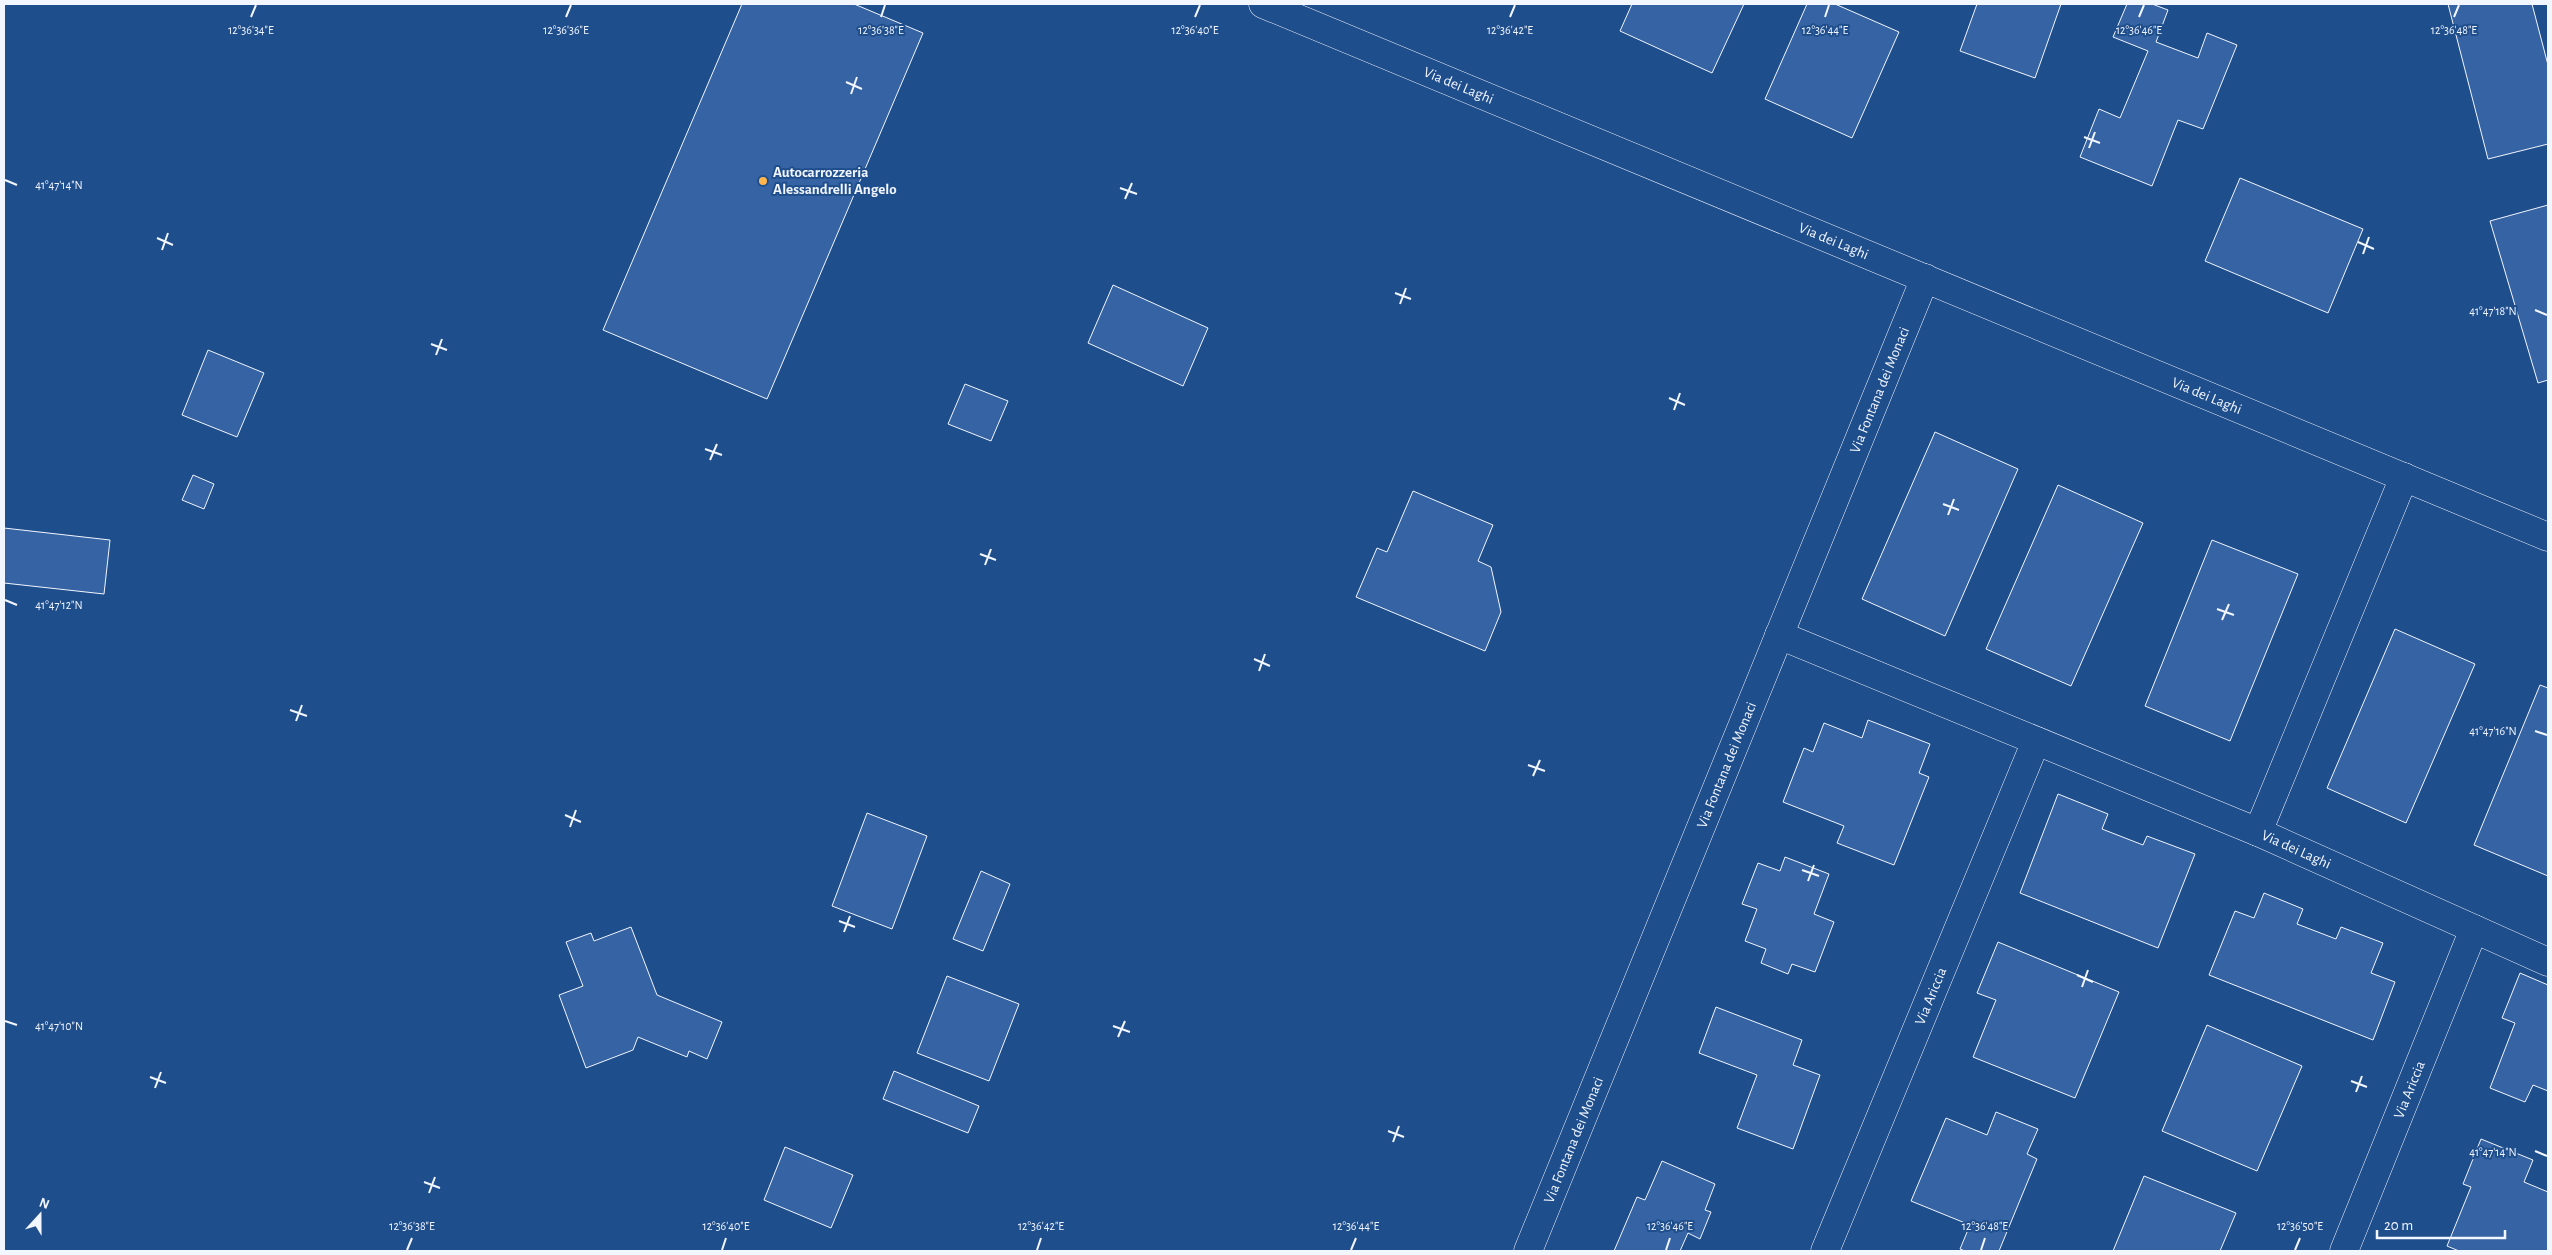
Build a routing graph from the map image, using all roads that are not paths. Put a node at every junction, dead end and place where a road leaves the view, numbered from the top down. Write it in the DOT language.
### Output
graph roads {
  1 [pos="1263,4"];
  2 [pos="1925,278"];
  3 [pos="2404,477"];
  4 [pos="2548,537"];
  5 [pos="1779,635"];
  6 [pos="2036,741"];
  7 [pos="2258,832"];
  8 [pos="2474,929"];
  9 [pos="2548,962"];
  10 [pos="1528,1251"];
  11 [pos="1825,1251"];
  12 [pos="2344,1251"];
  1 -- 2 [label="street, Via dei Laghi"];
  2 -- 3 [label="street, Via dei Laghi"];
  2 -- 5 [label="street, Via Fontana dei Monaci"];
  3 -- 4 [label="street, Via dei Laghi"];
  3 -- 7 [label="street, Via dei Laghi"];
  5 -- 6 [label="street"];
  5 -- 10 [label="street, Via Fontana dei Monaci"];
  6 -- 7 [label="street"];
  6 -- 11 [label="street, Via Ariccia"];
  7 -- 8 [label="street, Via dei Laghi"];
  8 -- 9 [label="street, Via dei Laghi"];
  8 -- 12 [label="street, Via Ariccia"];
}
